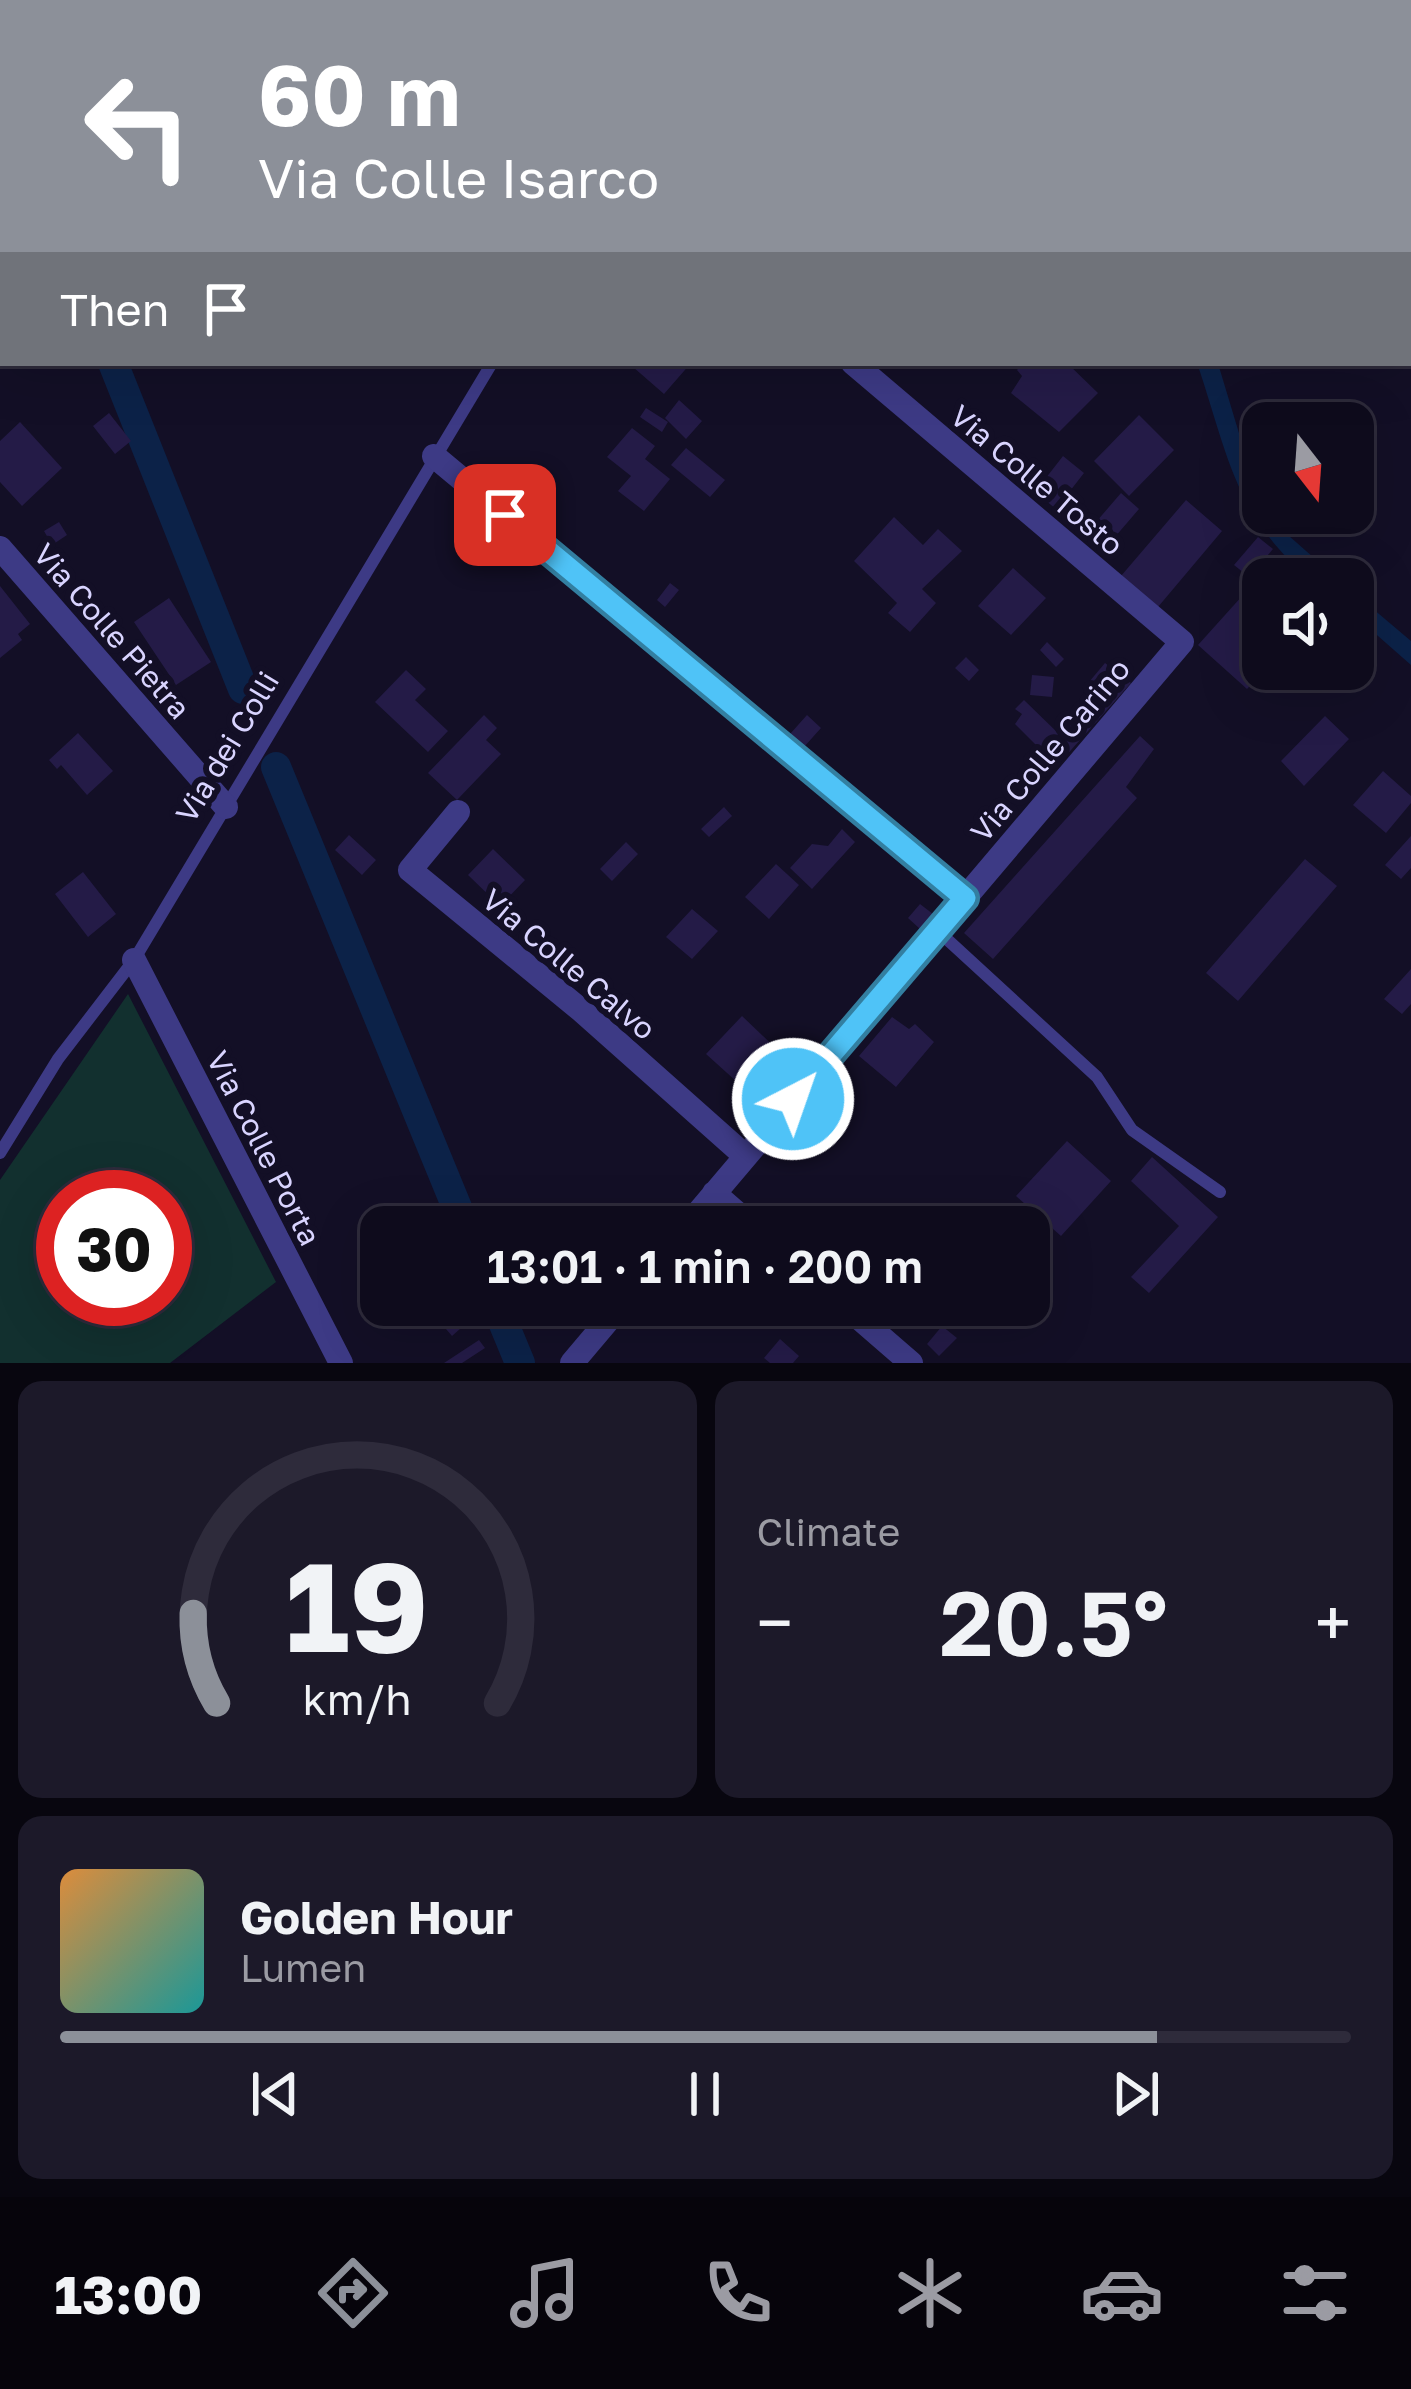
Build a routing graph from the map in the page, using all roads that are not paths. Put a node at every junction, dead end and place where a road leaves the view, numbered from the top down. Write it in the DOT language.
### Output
graph roads {
  1 [pos="490,366"];
  2 [pos="858,366"];
  3 [pos="434,456"];
  4 [pos="0,548"];
  5 [pos="1182,642"];
  6 [pos="226,808"];
  7 [pos="458,812"];
  8 [pos="965,898"];
  9 [pos="937,930"];
  10 [pos="134,960"];
  11 [pos="0,1153"];
  12 [pos="744,1155"];
  13 [pos="1220,1192"];
  14 [pos="714,1193"];
  15 [pos="703,1206"];
  16 [pos="729,1206"];
  17 [pos="603,1326"];
  18 [pos="868,1326"];
  19 [pos="341,1363"];
  20 [pos="572,1363"];
  21 [pos="911,1363"];
  1 -- 3 [label="lane, Via dei Colli"];
  2 -- 5 [label="street, Via Colle Tosto"];
  3 -- 6 [label="lane, Via dei Colli"];
  3 -- 8 [label="street"];
  4 -- 6 [label="street, Via Colle Pietra"];
  5 -- 8 [label="street, Via Colle Carino"];
  6 -- 10 [label="lane, Via dei Colli"];
  7 -- 12 [label="street, Via Colle Calvo"];
  8 -- 9 [label="street, Via Colle Carino"];
  9 -- 12 [label="street, Via Colle Carino"];
  9 -- 13 [label="lane"];
  10 -- 11 [label="lane, Via dei Colli"];
  10 -- 19 [label="street, Via Colle Porta"];
  12 -- 14 [label="street, Via Colle Carino"];
  14 -- 15 [label="street, Via Colle Carino"];
  14 -- 16 [label="street"];
  17 -- 20 [label="street"];
  18 -- 21 [label="street"];
}
